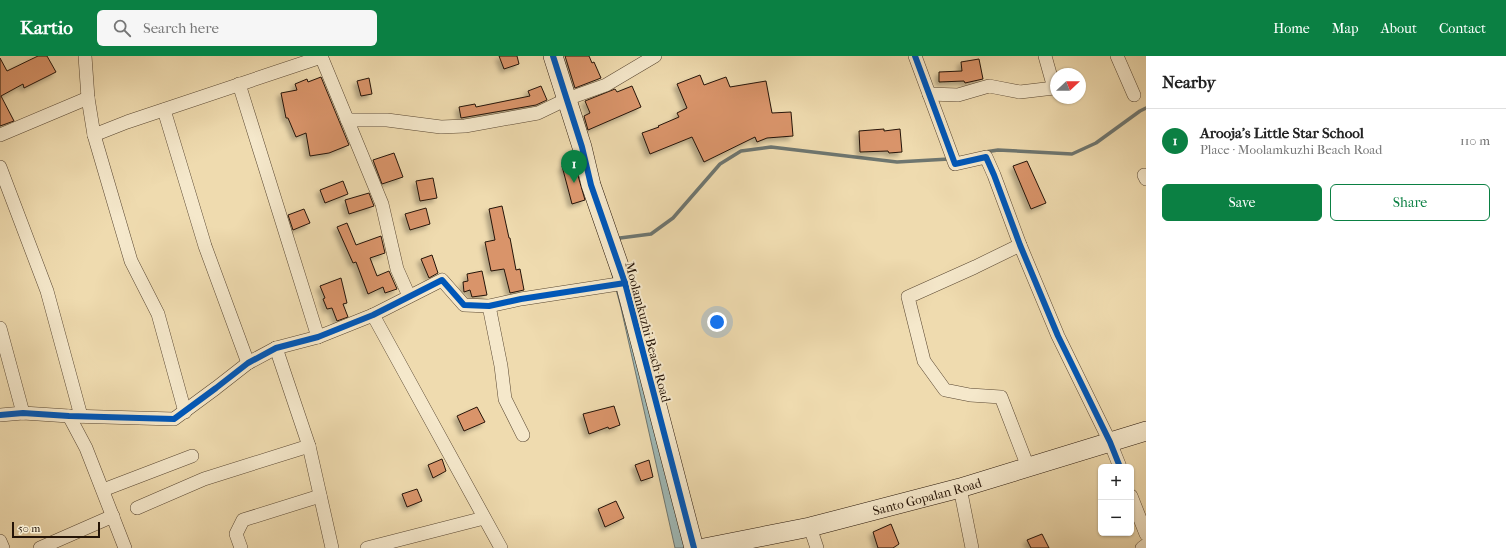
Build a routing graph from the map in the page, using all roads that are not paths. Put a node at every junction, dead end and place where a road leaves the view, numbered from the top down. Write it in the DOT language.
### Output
graph roads {
  1 [pos="84,56"];
  2 [pos="321,56"];
  3 [pos="553,56"];
  4 [pos="655,56"];
  5 [pos="915,56"];
  6 [pos="1045,56"];
  7 [pos="1117,56"];
  8 [pos="240,84"];
  9 [pos="929,94"];
  10 [pos="1134,95"];
  11 [pos="88,98"];
  12 [pos="567,99"];
  13 [pos="164,110"];
  14 [pos="347,120"];
  15 [pos="0,135"];
  16 [pos="94,135"];
  17 [pos="0,167"];
  18 [pos="1020,245"];
  19 [pos="620,284"];
  20 [pos="409,296"];
  21 [pos="489,306"];
  22 [pos="373,315"];
  23 [pos="0,328"];
  24 [pos="318,337"];
  25 [pos="276,348"];
  26 [pos="248,363"];
  27 [pos="184,412"];
  28 [pos="23,413"];
  29 [pos="0,415"];
  30 [pos="75,416"];
  31 [pos="1146,431"];
  32 [pos="523,435"];
  33 [pos="1110,442"];
  34 [pos="309,446"];
  35 [pos="192,456"];
  36 [pos="1119,464"];
  37 [pos="1028,467"];
  38 [pos="960,488"];
  39 [pos="103,490"];
  40 [pos="320,496"];
  41 [pos="1133,500"];
  42 [pos="137,508"];
  43 [pos="113,516"];
  44 [pos="484,518"];
  45 [pos="810,527"];
  46 [pos="1146,534"];
  47 [pos="0,541"];
  48 [pos="1146,545"];
  49 [pos="3,548"];
  50 [pos="40,548"];
  51 [pos="125,548"];
  52 [pos="241,548"];
  53 [pos="332,548"];
  54 [pos="366,548"];
  55 [pos="501,548"];
  56 [pos="694,548"];
  57 [pos="704,548"];
  58 [pos="817,548"];
  59 [pos="972,548"];
  60 [pos="1142,548"];
  1 -- 11 [label="street"];
  2 -- 8 [label="street"];
  2 -- 14 [label="street"];
  3 -- 12 [label="street, Moolamkuzhi Beach Road"];
  4 -- 12 [label="street"];
  5 -- 9 [label="street"];
  6 -- 9 [label="street"];
  7 -- 10 [label="street"];
  8 -- 13 [label="street"];
  8 -- 24 [label="street"];
  9 -- 18 [label="street"];
  11 -- 15 [label="street"];
  11 -- 16 [label="street"];
  12 -- 14 [label="street"];
  12 -- 19 [label="street, Moolamkuzhi Beach Road"];
  13 -- 16 [label="street"];
  13 -- 26 [label="street"];
  14 -- 20 [label="street"];
  16 -- 27 [label="street"];
  17 -- 30 [label="street"];
  18 -- 33 [label="street"];
  18 -- 37 [label="street"];
  19 -- 21 [label="street"];
  19 -- 56 [label="street, Moolamkuzhi Beach Road"];
  20 -- 21 [label="street"];
  20 -- 22 [label="street"];
  21 -- 32 [label="street"];
  22 -- 24 [label="street"];
  22 -- 44 [label="street"];
  23 -- 28 [label="street"];
  24 -- 25 [label="street"];
  25 -- 26 [label="street"];
  25 -- 34 [label="street"];
  26 -- 27 [label="street"];
  27 -- 30 [label="street"];
  28 -- 29 [label="street"];
  28 -- 30 [label="street"];
  30 -- 39 [label="street"];
  31 -- 33 [label="street, Santo Gopalan Road"];
  33 -- 36 [label="street"];
  33 -- 37 [label="street, Santo Gopalan Road"];
  34 -- 40 [label="street"];
  34 -- 42 [label="street"];
  35 -- 39 [label="street"];
  37 -- 38 [label="street, Santo Gopalan Road"];
  38 -- 45 [label="street, Santo Gopalan Road"];
  38 -- 59 [label="street"];
  39 -- 43 [label="street"];
  40 -- 52 [label="street"];
  40 -- 53 [label="street"];
  41 -- 46 [label="street"];
  43 -- 50 [label="street"];
  43 -- 51 [label="street"];
  44 -- 54 [label="street"];
  44 -- 55 [label="street"];
  45 -- 57 [label="street, Santo Gopalan Road"];
  45 -- 58 [label="street"];
  47 -- 49 [label="street"];
  48 -- 60 [label="street"];
}
